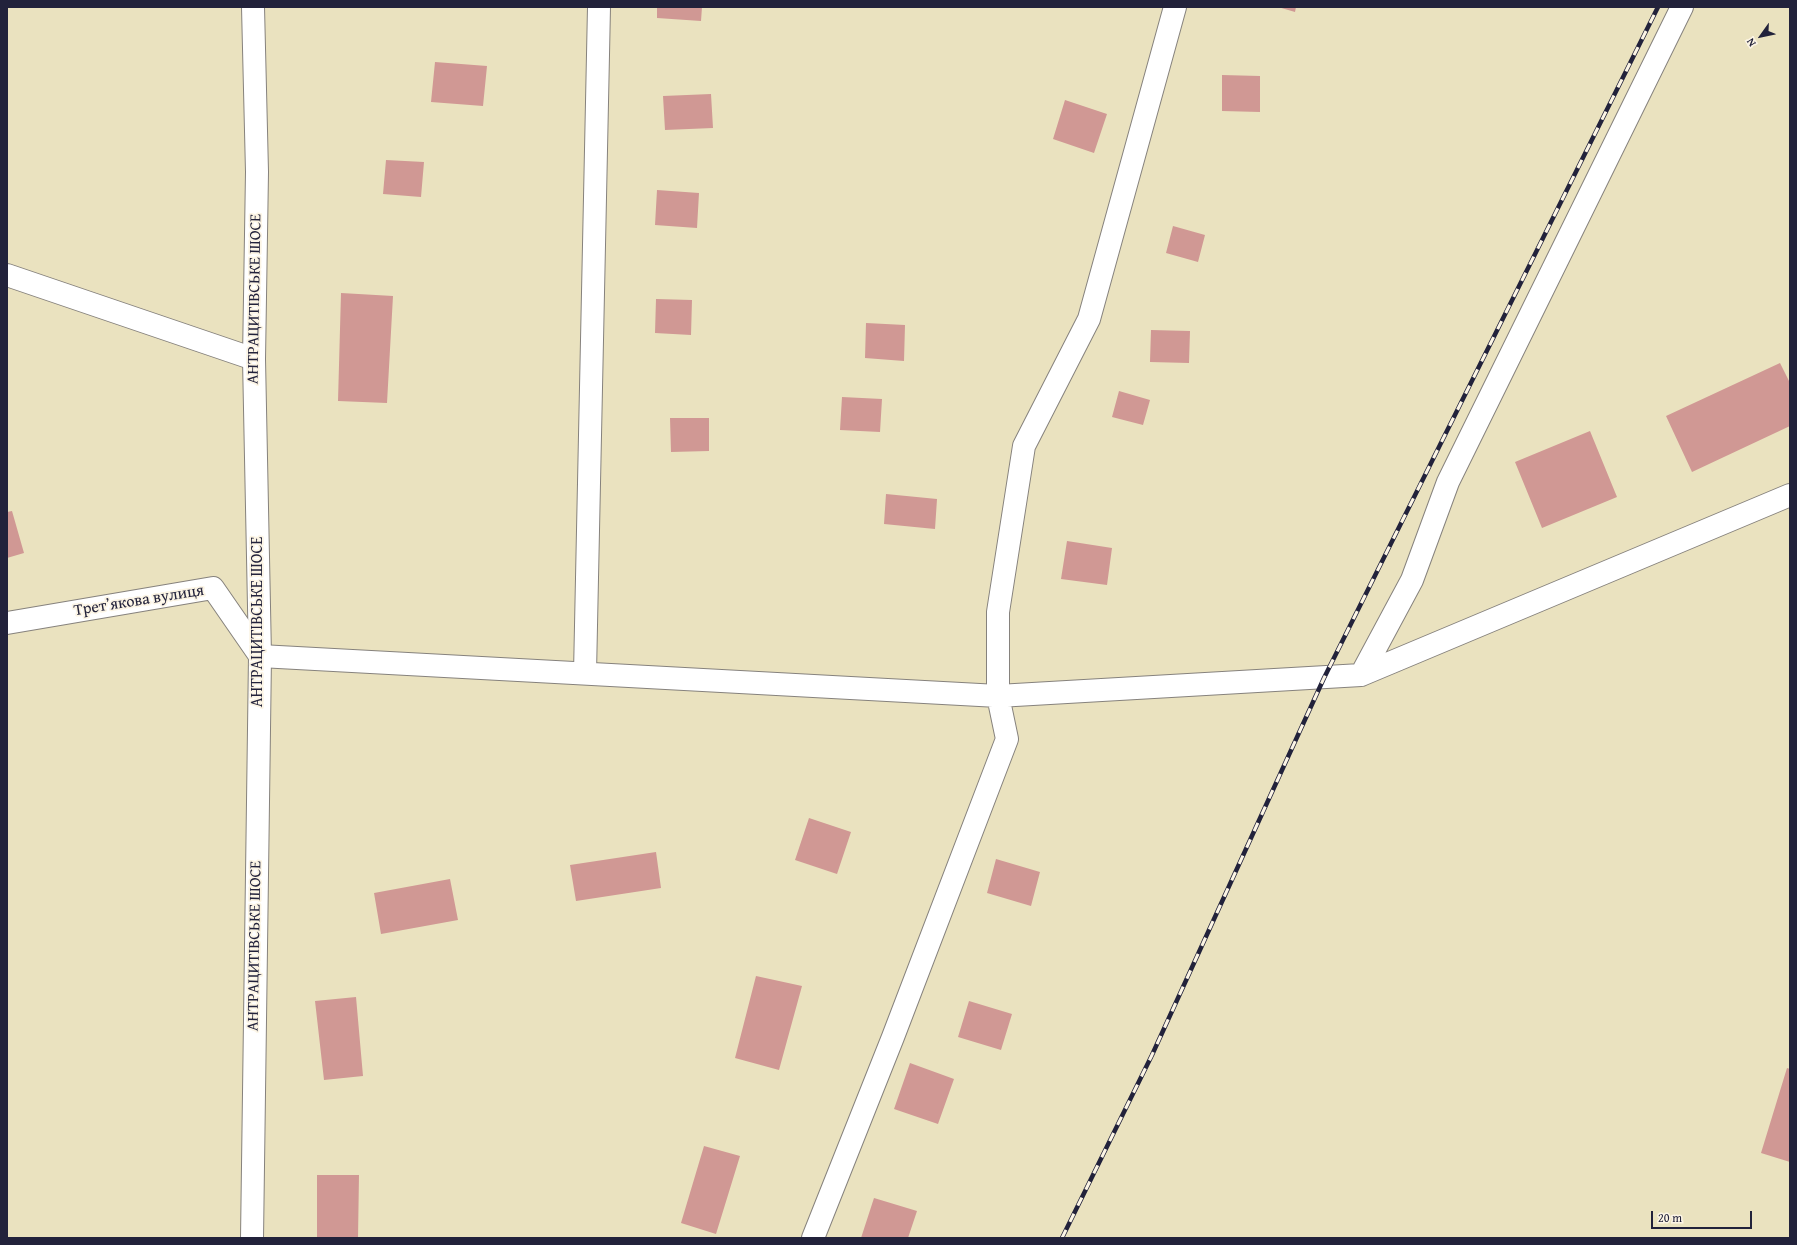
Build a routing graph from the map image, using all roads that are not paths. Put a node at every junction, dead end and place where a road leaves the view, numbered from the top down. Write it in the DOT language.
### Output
graph roads {
  1 [pos="254,7"];
  2 [pos="599,7"];
  3 [pos="1175,7"];
  4 [pos="1682,7"];
  5 [pos="7,275"];
  6 [pos="254,359"];
  7 [pos="1790,495"];
  8 [pos="7,623"];
  9 [pos="260,656"];
  10 [pos="585,673"];
  11 [pos="1361,675"];
  12 [pos="998,696"];
  13 [pos="252,1238"];
  14 [pos="813,1238"];
  1 -- 6 [label="street, АНТРАЦИТІВСЬКЕ ШОСЕ"];
  2 -- 10 [label="street"];
  3 -- 12 [label="street"];
  4 -- 11 [label="street"];
  5 -- 6 [label="street"];
  6 -- 9 [label="street, АНТРАЦИТІВСЬКЕ ШОСЕ"];
  7 -- 11 [label="street"];
  8 -- 9 [label="street, Третʼякова вулиця"];
  9 -- 10 [label="street"];
  9 -- 13 [label="street, АНТРАЦИТІВСЬКЕ ШОСЕ"];
  10 -- 12 [label="street"];
  11 -- 12 [label="street"];
  12 -- 14 [label="street"];
}
